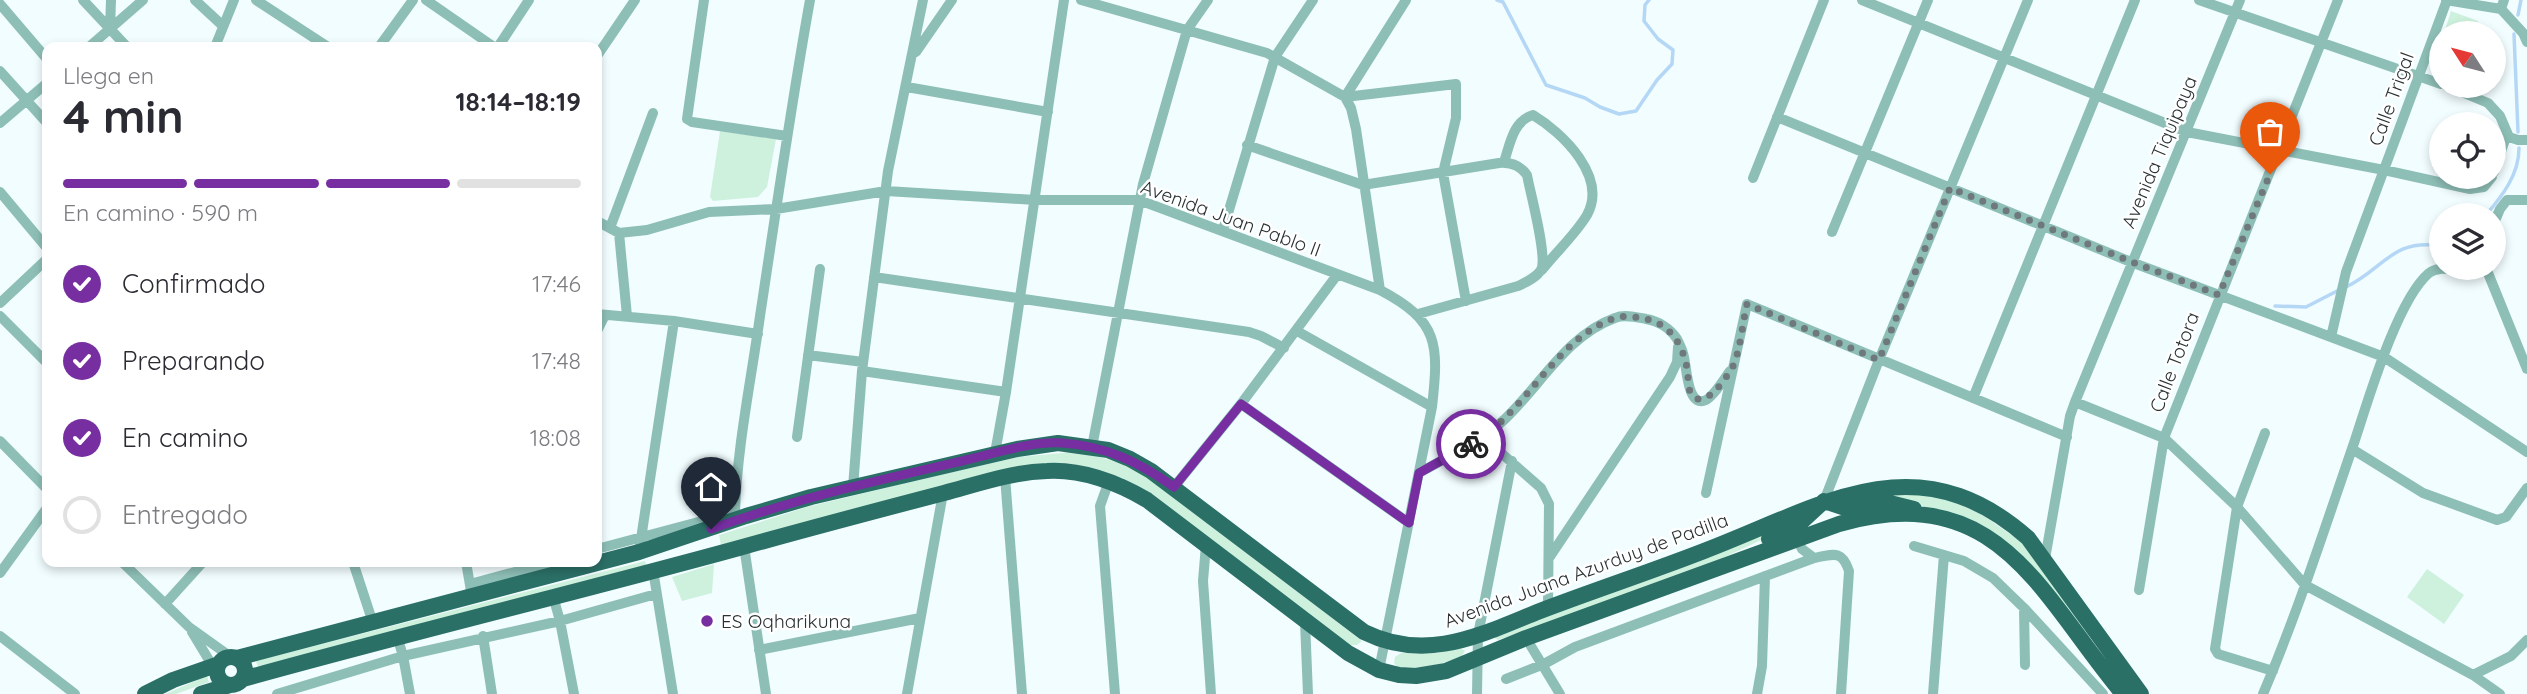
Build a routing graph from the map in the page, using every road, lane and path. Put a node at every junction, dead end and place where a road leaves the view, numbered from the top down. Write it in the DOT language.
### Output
graph roads {
  1 [pos="83,0"];
  2 [pos="111,0"];
  3 [pos="144,0"];
  4 [pos="195,0"];
  5 [pos="234,0"];
  6 [pos="256,0"];
  7 [pos="413,0"];
  8 [pos="426,0"];
  9 [pos="529,0"];
  10 [pos="635,0"];
  11 [pos="704,0"];
  12 [pos="810,0"];
  13 [pos="923,0"];
  14 [pos="952,0"];
  15 [pos="1064,0"];
  16 [pos="1081,0"];
  17 [pos="1208,0"];
  18 [pos="1313,0"];
  19 [pos="1406,0"];
  20 [pos="1824,0"];
  21 [pos="1862,0"];
  22 [pos="1928,0"];
  23 [pos="2028,0"];
  24 [pos="2135,0"];
  25 [pos="2199,0"];
  26 [pos="2239,0"];
  27 [pos="2338,0"];
  28 [pos="2447,0"];
  29 [pos="0,4"];
  30 [pos="2502,4"];
  31 [pos="2234,13"];
  32 [pos="1918,23"];
  33 [pos="223,26"];
  34 [pos="110,29"];
  35 [pos="1187,30"];
  36 [pos="2323,41"];
  37 [pos="95,42"];
  38 [pos="122,42"];
  39 [pos="217,42"];
  40 [pos="320,42"];
  41 [pos="383,42"];
  42 [pos="489,42"];
  43 [pos="500,42"];
  44 [pos="2527,42"];
  45 [pos="602,49"];
  46 [pos="42,53"];
  47 [pos="912,57"];
  48 [pos="1275,57"];
  49 [pos="2004,58"];
  50 [pos="0,71"];
  51 [pos="2418,74"];
  52 [pos="2429,78"];
  53 [pos="42,87"];
  54 [pos="907,87"];
  55 [pos="2096,95"];
  56 [pos="1345,97"];
  57 [pos="2476,98"];
  58 [pos="27,100"];
  59 [pos="653,113"];
  60 [pos="1048,113"];
  61 [pos="42,117"];
  62 [pos="1777,117"];
  63 [pos="0,123"];
  64 [pos="2187,132"];
  65 [pos="2507,134"];
  66 [pos="787,136"];
  67 [pos="2506,137"];
  68 [pos="2527,140"];
  69 [pos="1247,145"];
  70 [pos="2280,150"];
  71 [pos="1865,153"];
  72 [pos="1504,162"];
  73 [pos="2384,170"];
  74 [pos="1443,173"];
  75 [pos="1753,178"];
  76 [pos="2429,180"];
  77 [pos="1363,184"];
  78 [pos="1950,188"];
  79 [pos="886,191"];
  80 [pos="0,192"];
  81 [pos="2522,199"];
  82 [pos="1035,200"];
  83 [pos="1139,200"];
  84 [pos="2505,203"];
  85 [pos="776,209"];
  86 [pos="602,224"];
  87 [pos="2043,226"];
  88 [pos="614,230"];
  89 [pos="1223,230"];
  90 [pos="1832,232"];
  91 [pos="42,242"];
  92 [pos="2132,262"];
  93 [pos="42,264"];
  94 [pos="820,269"];
  95 [pos="1540,272"];
  96 [pos="2429,274"];
  97 [pos="1337,275"];
  98 [pos="874,278"];
  99 [pos="2491,280"];
  100 [pos="1380,290"];
  101 [pos="2219,295"];
  102 [pos="1020,299"];
  103 [pos="1466,301"];
  104 [pos="0,303"];
  105 [pos="602,314"];
  106 [pos="1119,314"];
  107 [pos="1418,314"];
  108 [pos="0,316"];
  109 [pos="627,316"];
  110 [pos="674,321"];
  111 [pos="1297,331"];
  112 [pos="758,334"];
  113 [pos="2331,337"];
  114 [pos="1678,342"];
  115 [pos="1284,348"];
  116 [pos="808,355"];
  117 [pos="2384,357"];
  118 [pos="42,358"];
  119 [pos="1879,360"];
  120 [pos="1733,366"];
  121 [pos="862,367"];
  122 [pos="2527,369"];
  123 [pos="1006,392"];
  124 [pos="1973,398"];
  125 [pos="2075,402"];
  126 [pos="1241,404"];
  127 [pos="1432,407"];
  128 [pos="2265,433"];
  129 [pos="797,437"];
  130 [pos="2067,437"];
  131 [pos="1483,438"];
  132 [pos="2164,438"];
  133 [pos="0,441"];
  134 [pos="1092,447"];
  135 [pos="2352,449"];
  136 [pos="2527,452"];
  137 [pos="995,453"];
  138 [pos="1512,461"];
  139 [pos="1419,473"];
  140 [pos="1005,477"];
  141 [pos="1109,481"];
  142 [pos="42,484"];
  143 [pos="853,486"];
  144 [pos="1174,487"];
  145 [pos="2527,488"];
  146 [pos="943,493"];
  147 [pos="1706,493"];
  148 [pos="1824,501"];
  149 [pos="2237,507"];
  150 [pos="735,512"];
  151 [pos="42,515"];
  152 [pos="1929,516"];
  153 [pos="1409,523"];
  154 [pos="711,529"];
  155 [pos="1797,539"];
  156 [pos="641,544"];
  157 [pos="667,544"];
  158 [pos="1206,545"];
  159 [pos="744,546"];
  160 [pos="1914,546"];
  161 [pos="602,548"];
  162 [pos="717,554"];
  163 [pos="602,555"];
  164 [pos="1944,555"];
  165 [pos="1549,558"];
  166 [pos="1814,558"];
  167 [pos="2045,559"];
  168 [pos="672,565"];
  169 [pos="127,567"];
  170 [pos="198,567"];
  171 [pos="355,567"];
  172 [pos="467,567"];
  173 [pos="534,567"];
  174 [pos="558,567"];
  175 [pos="653,570"];
  176 [pos="1715,570"];
  177 [pos="0,573"];
  178 [pos="1765,576"];
  179 [pos="2305,585"];
  180 [pos="2139,590"];
  181 [pos="471,591"];
  182 [pos="656,594"];
  183 [pos="553,596"];
  184 [pos="165,604"];
  185 [pos="1548,608"];
  186 [pos="2024,608"];
  187 [pos="920,618"];
  188 [pos="560,621"];
  189 [pos="1305,622"];
  190 [pos="373,623"];
  191 [pos="189,626"];
  192 [pos="1478,635"];
  193 [pos="0,636"];
  194 [pos="397,636"];
  195 [pos="483,636"];
  196 [pos="1526,638"];
  197 [pos="2527,640"];
  198 [pos="1383,642"];
  199 [pos="759,650"];
  200 [pos="403,656"];
  201 [pos="1478,659"];
  202 [pos="1544,664"];
  203 [pos="2025,665"];
  204 [pos="227,669"];
  205 [pos="1379,670"];
  206 [pos="2273,671"];
  207 [pos="2473,676"];
  208 [pos="1506,679"];
  209 [pos="292,692"];
  210 [pos="2498,693"];
  211 [pos="75,694"];
  212 [pos="145,694"];
  213 [pos="201,694"];
  214 [pos="277,694"];
  215 [pos="410,694"];
  216 [pos="492,694"];
  217 [pos="574,694"];
  218 [pos="673,694"];
  219 [pos="766,694"];
  220 [pos="907,694"];
  221 [pos="1023,694"];
  222 [pos="1115,694"];
  223 [pos="1211,694"];
  224 [pos="1308,694"];
  225 [pos="1477,694"];
  226 [pos="1560,694"];
  227 [pos="1758,694"];
  228 [pos="1841,694"];
  229 [pos="1933,694"];
  230 [pos="2103,694"];
  231 [pos="2123,694"];
  232 [pos="2141,694"];
  233 [pos="2263,694"];
  1 -- 34 [label="street"];
  2 -- 34 [label="street"];
  3 -- 34 [label="street"];
  4 -- 33 [label="street"];
  5 -- 33 [label="street"];
  6 -- 40 [label="street"];
  7 -- 41 [label="street"];
  8 -- 42 [label="street"];
  9 -- 43 [label="street"];
  10 -- 45 [label="street"];
  11 -- 66 [label="street"];
  12 -- 66 [label="street"];
  13 -- 47 [label="street"];
  14 -- 47 [label="street"];
  15 -- 60 [label="street"];
  16 -- 35 [label="street"];
  17 -- 35 [label="street"];
  18 -- 48 [label="street"];
  19 -- 56 [label="street"];
  20 -- 62 [label="street"];
  21 -- 32 [label="street"];
  22 -- 32 [label="street"];
  23 -- 49 [label="street"];
  24 -- 55 [label="street"];
  25 -- 31 [label="street"];
  26 -- 31 [label="street, Avenida Tiquipaya"];
  27 -- 36 [label="street, Calle Totora"];
  28 -- 30 [label="street"];
  28 -- 51 [label="street, Calle Trigal"];
  29 -- 46 [label="street"];
  30 -- 44 [label="street"];
  31 -- 36 [label="street"];
  31 -- 64 [label="street, Avenida Tiquipaya"];
  32 -- 49 [label="street"];
  32 -- 71 [label="street"];
  33 -- 39 [label="street"];
  34 -- 37 [label="street"];
  34 -- 38 [label="street"];
  35 -- 48 [label="street"];
  35 -- 83 [label="street"];
  36 -- 51 [label="street"];
  36 -- 70 [label="street, Calle Totora"];
  47 -- 54 [label="street"];
  48 -- 56 [label="street"];
  48 -- 69 [label="street"];
  49 -- 55 [label="street"];
  49 -- 78 [label="street"];
  50 -- 58 [label="street"];
  51 -- 52 [label="street"];
  51 -- 73 [label="street, Calle Trigal"];
  53 -- 58 [label="street"];
  54 -- 60 [label="street"];
  54 -- 79 [label="street"];
  55 -- 64 [label="street"];
  55 -- 87 [label="street"];
  56 -- 74 [label="street"];
  56 -- 77 [label="street"];
  57 -- 65 [label="street"];
  58 -- 61 [label="street"];
  58 -- 63 [label="street"];
  59 -- 88 [label="street"];
  60 -- 82 [label="street"];
  62 -- 71 [label="street"];
  62 -- 75 [label="street"];
  64 -- 70 [label="street"];
  64 -- 92 [label="street, Avenida Tiquipaya"];
  65 -- 67 [label="street"];
  65 -- 68 [label="street"];
  66 -- 85 [label="street"];
  69 -- 77 [label="street"];
  69 -- 89 [label="street"];
  70 -- 73 [label="street"];
  70 -- 101 [label="street, Calle Totora"];
  71 -- 78 [label="street"];
  71 -- 90 [label="street"];
  72 -- 74 [label="street"];
  72 -- 95 [label="street"];
  72 -- 95 [label="street"];
  73 -- 76 [label="street"];
  73 -- 113 [label="street, Calle Trigal"];
  74 -- 77 [label="street"];
  74 -- 103 [label="street"];
  77 -- 100 [label="street"];
  78 -- 87 [label="street"];
  78 -- 119 [label="street"];
  79 -- 82 [label="street, Avenida Juan Pablo II"];
  79 -- 85 [label="street, Avenida Juan Pablo II"];
  79 -- 98 [label="street"];
  80 -- 91 [label="street"];
  81 -- 84 [label="street"];
  82 -- 83 [label="street, Avenida Juan Pablo II"];
  82 -- 102 [label="street"];
  83 -- 89 [label="street, Avenida Juan Pablo II"];
  83 -- 106 [label="street"];
  85 -- 88 [label="street, Avenida Juan Pablo II"];
  85 -- 112 [label="street"];
  86 -- 88 [label="street"];
  87 -- 92 [label="street"];
  87 -- 124 [label="street"];
  88 -- 109 [label="street"];
  89 -- 97 [label="street, Avenida Juan Pablo II"];
  92 -- 101 [label="street"];
  92 -- 125 [label="street, Avenida Tiquipaya"];
  93 -- 104 [label="street"];
  94 -- 116 [label="street"];
  95 -- 103 [label="street"];
  96 -- 117 [label="street"];
  97 -- 100 [label="street, Avenida Juan Pablo II"];
  97 -- 111 [label="street"];
  98 -- 102 [label="street"];
  98 -- 121 [label="street"];
  99 -- 122 [label="street"];
  100 -- 107 [label="street, Avenida Juan Pablo II"];
  101 -- 113 [label="street"];
  101 -- 132 [label="street, Calle Totora"];
  102 -- 106 [label="street"];
  102 -- 123 [label="street"];
  103 -- 107 [label="street"];
  105 -- 109 [label="street"];
  106 -- 115 [label="street"];
  106 -- 134 [label="street"];
  107 -- 127 [label="street"];
  108 -- 118 [label="street"];
  109 -- 110 [label="street"];
  110 -- 112 [label="street"];
  110 -- 156 [label="street"];
  111 -- 115 [label="street"];
  111 -- 127 [label="street"];
  112 -- 150 [label="street"];
  113 -- 117 [label="street"];
  114 -- 120 [label="street"];
  114 -- 131 [label="street"];
  114 -- 165 [label="street"];
  115 -- 126 [label="street"];
  116 -- 121 [label="street"];
  116 -- 129 [label="street"];
  117 -- 135 [label="street"];
  117 -- 136 [label="street"];
  119 -- 120 [label="street"];
  119 -- 124 [label="street"];
  119 -- 148 [label="street"];
  120 -- 147 [label="street"];
  121 -- 123 [label="street"];
  121 -- 143 [label="street"];
  123 -- 137 [label="street"];
  124 -- 130 [label="street"];
  125 -- 130 [label="street, Avenida Tiquipaya"];
  125 -- 132 [label="street"];
  126 -- 144 [label="street"];
  126 -- 153 [label="street"];
  127 -- 139 [label="street"];
  128 -- 149 [label="street"];
  130 -- 167 [label="street, Avenida Tiquipaya"];
  131 -- 138 [label="street"];
  131 -- 139 [label="street"];
  132 -- 149 [label="street"];
  132 -- 180 [label="street, Calle Totora"];
  133 -- 142 [label="street"];
  134 -- 137 [label="highway, Avenida Juana Azurduy de Padilla"];
  134 -- 144 [label="highway, Avenida Juana Azurduy de Padilla"];
  135 -- 145 [label="street"];
  135 -- 179 [label="street"];
  137 -- 143 [label="highway, Avenida Juana Azurduy de Padilla"];
  138 -- 165 [label="street"];
  138 -- 192 [label="street"];
  139 -- 153 [label="street"];
  140 -- 141 [label="highway, Avenida Juana Azurduy de Padilla"];
  140 -- 146 [label="highway, Avenida Juana Azurduy de Padilla"];
  140 -- 221 [label="street"];
  141 -- 158 [label="highway, Avenida Juana Azurduy de Padilla"];
  141 -- 222 [label="street"];
  143 -- 154 [label="highway, Avenida Juana Azurduy de Padilla"];
  144 -- 198 [label="highway, Avenida Juana Azurduy de Padilla"];
  146 -- 159 [label="highway, Avenida Juana Azurduy de Padilla"];
  146 -- 187 [label="street"];
  148 -- 152 [label="highway"];
  148 -- 167 [label="highway, Avenida Juana Azurduy de Padilla"];
  148 -- 176 [label="highway"];
  148 -- 185 [label="highway, Avenida Juana Azurduy de Padilla"];
  149 -- 179 [label="street"];
  149 -- 206 [label="street"];
  150 -- 154 [label="street"];
  150 -- 156 [label="street"];
  151 -- 177 [label="street"];
  152 -- 155 [label="highway, Avenida Juana Azurduy de Padilla"];
  152 -- 231 [label="highway, Avenida Juana Azurduy de Padilla"];
  153 -- 198 [label="street"];
  154 -- 157 [label="highway, Avenida Juana Azurduy de Padilla"];
  154 -- 162 [label="highway"];
  155 -- 166 [label="street"];
  155 -- 176 [label="highway, Avenida Juana Azurduy de Padilla"];
  156 -- 157 [label="highway, Avenida Juana Azurduy de Padilla"];
  156 -- 161 [label="street"];
  156 -- 163 [label="highway, Avenida Juana Azurduy de Padilla"];
  157 -- 168 [label="highway"];
  158 -- 189 [label="highway, Avenida Juana Azurduy de Padilla"];
  158 -- 223 [label="street"];
  159 -- 162 [label="highway, Avenida Juana Azurduy de Padilla"];
  159 -- 199 [label="street"];
  160 -- 164 [label="street"];
  162 -- 168 [label="highway, Avenida Juana Azurduy de Padilla"];
  164 -- 186 [label="street"];
  164 -- 229 [label="street"];
  165 -- 185 [label="street"];
  166 -- 178 [label="street"];
  166 -- 228 [label="street"];
  167 -- 232 [label="highway, Avenida Juana Azurduy de Padilla"];
  168 -- 175 [label="highway, Avenida Juana Azurduy de Padilla"];
  169 -- 184 [label="street"];
  170 -- 184 [label="street"];
  171 -- 190 [label="street"];
  172 -- 181 [label="street"];
  173 -- 181 [label="street"];
  174 -- 181 [label="highway, Avenida Juana Azurduy de Padilla"];
  175 -- 182 [label="street"];
  175 -- 183 [label="highway, Avenida Juana Azurduy de Padilla"];
  176 -- 196 [label="highway, Avenida Juana Azurduy de Padilla"];
  178 -- 202 [label="street"];
  178 -- 227 [label="street"];
  179 -- 206 [label="street"];
  179 -- 207 [label="street"];
  181 -- 190 [label="highway, Avenida Juana Azurduy de Padilla"];
  182 -- 188 [label="street"];
  182 -- 218 [label="street"];
  183 -- 188 [label="street"];
  183 -- 194 [label="highway, Avenida Juana Azurduy de Padilla"];
  184 -- 191 [label="street"];
  185 -- 192 [label="highway, Avenida Juana Azurduy de Padilla"];
  186 -- 203 [label="street"];
  186 -- 230 [label="street"];
  187 -- 199 [label="street"];
  187 -- 220 [label="street"];
  188 -- 195 [label="street"];
  188 -- 217 [label="street"];
  189 -- 205 [label="highway, Avenida Juana Azurduy de Padilla"];
  189 -- 224 [label="street"];
  190 -- 204 [label="highway, Avenida Juana Azurduy de Padilla"];
  191 -- 204 [label="street"];
  191 -- 204 [label="street"];
  192 -- 198 [label="highway, Avenida Juana Azurduy de Padilla"];
  192 -- 201 [label="street"];
  193 -- 211 [label="street"];
  194 -- 200 [label="street"];
  194 -- 204 [label="highway, Avenida Juana Azurduy de Padilla"];
  195 -- 200 [label="street"];
  195 -- 216 [label="street"];
  196 -- 201 [label="highway, Avenida Juana Azurduy de Padilla"];
  196 -- 202 [label="street"];
  197 -- 207 [label="street"];
  198 -- 205 [label="street"];
  199 -- 219 [label="street"];
  200 -- 209 [label="street"];
  200 -- 215 [label="street"];
  201 -- 205 [label="highway, Avenida Juana Azurduy de Padilla"];
  201 -- 225 [label="street"];
  202 -- 208 [label="street"];
  202 -- 226 [label="street"];
  204 -- 212 [label="highway, Avenida Juana Azurduy de Padilla"];
  204 -- 213 [label="highway, Avenida Juana Azurduy de Padilla"];
  206 -- 233 [label="street"];
  207 -- 210 [label="street"];
  209 -- 214 [label="street"];
}
